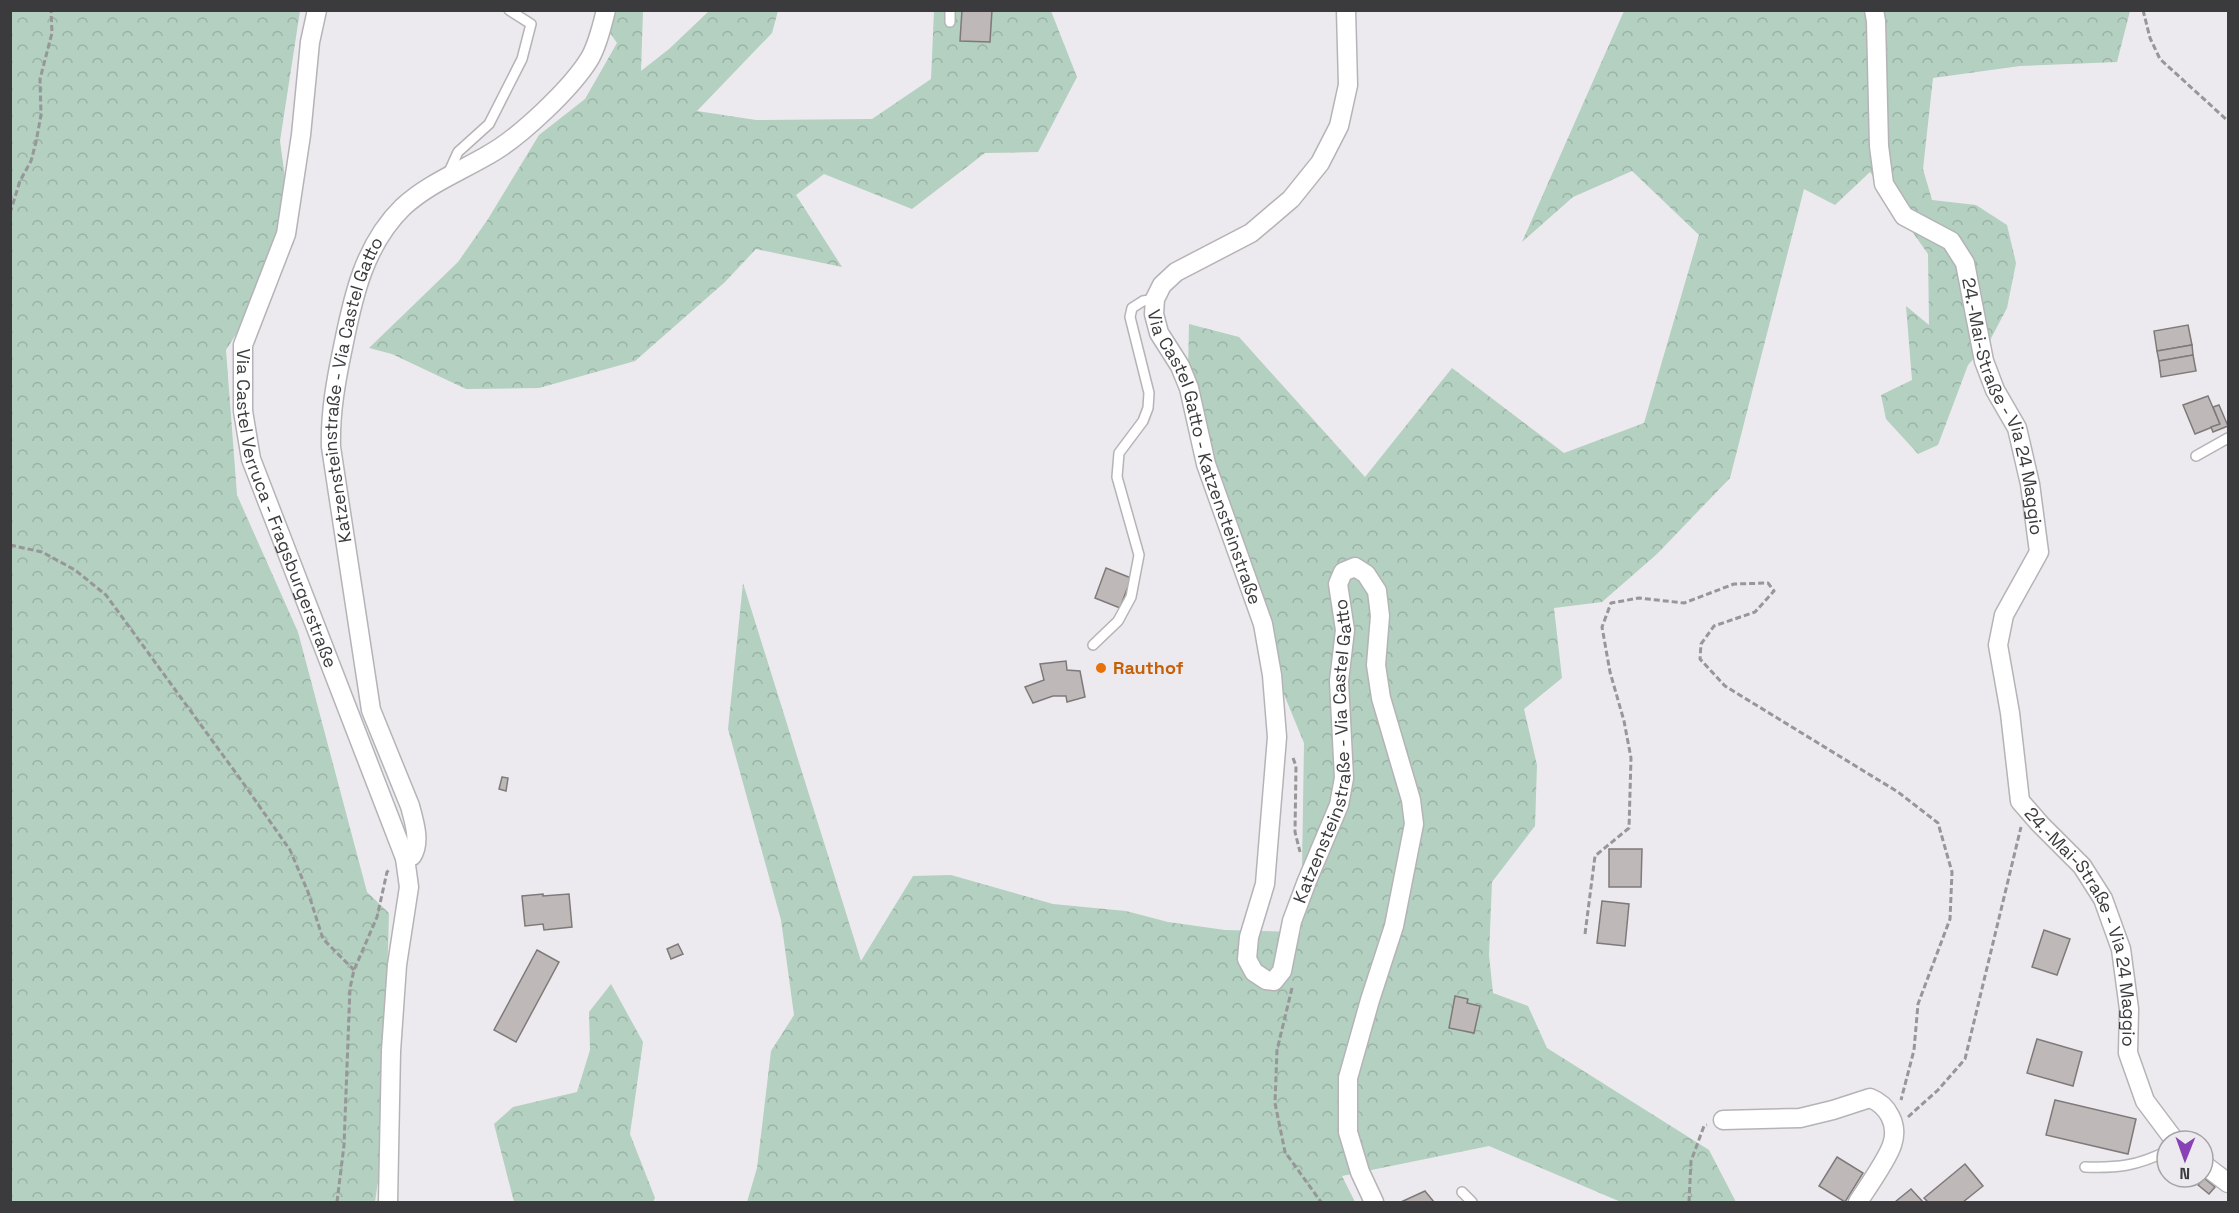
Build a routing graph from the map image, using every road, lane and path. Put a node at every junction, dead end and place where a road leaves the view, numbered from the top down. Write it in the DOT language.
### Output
graph roads {
  1 [pos="51,10"];
  2 [pos="318,10"];
  3 [pos="509,10"];
  4 [pos="606,10"];
  5 [pos="951,10"];
  6 [pos="1346,10"];
  7 [pos="1874,10"];
  8 [pos="2143,10"];
  9 [pos="950,22"];
  10 [pos="2229,122"];
  11 [pos="448,176"];
  12 [pos="10,213"];
  13 [pos="1155,299"];
  14 [pos="2229,438"];
  15 [pos="2196,456"];
  16 [pos="10,545"];
  17 [pos="1093,645"];
  18 [pos="1277,737"];
  19 [pos="2025,807"];
  20 [pos="405,858"];
  21 [pos="1585,934"];
  22 [pos="354,970"];
  23 [pos="1723,1120"];
  24 [pos="2166,1129"];
  25 [pos="1894,1131"];
  26 [pos="2155,1156"];
  27 [pos="2085,1167"];
  28 [pos="2215,1173"];
  29 [pos="2229,1183"];
  30 [pos="1462,1192"];
  31 [pos="337,1203"];
  32 [pos="388,1203"];
  33 [pos="1374,1203"];
  34 [pos="1472,1203"];
  35 [pos="1689,1203"];
  36 [pos="1858,1203"];
  1 -- 12 [label="path"];
  2 -- 20 [label="street, Via Castel Verruca - Fragsburgerstraße"];
  3 -- 11 [label="lane"];
  4 -- 11 [label="street, Katzensteinstraße - Via Castel Gatto"];
  5 -- 9 [label="lane"];
  6 -- 13 [label="street, Via Castel Gatto - Katzensteinstraße"];
  7 -- 19 [label="street, 24.-Mai-Straße - Via 24 Maggio"];
  8 -- 10 [label="path"];
  11 -- 20 [label="street, Katzensteinstraße - Via Castel Gatto"];
  13 -- 17 [label="lane"];
  13 -- 18 [label="street, Via Castel Gatto - Katzensteinstraße"];
  14 -- 15 [label="lane"];
  16 -- 22 [label="path"];
  18 -- 33 [label="street, Katzensteinstraße - Via Castel Gatto"];
  19 -- 24 [label="street, 24.-Mai-Straße - Via 24 Maggio"];
  19 -- 25 [label="path"];
  20 -- 22 [label="path"];
  20 -- 32 [label="street, Via Castel Verruca - Fragsburgerstraße"];
  21 -- 25 [label="path"];
  22 -- 31 [label="path"];
  23 -- 25 [label="street"];
  23 -- 35 [label="path"];
  25 -- 36 [label="street"];
  26 -- 27 [label="lane"];
  28 -- 29 [label="street"];
  30 -- 34 [label="lane"];
}
